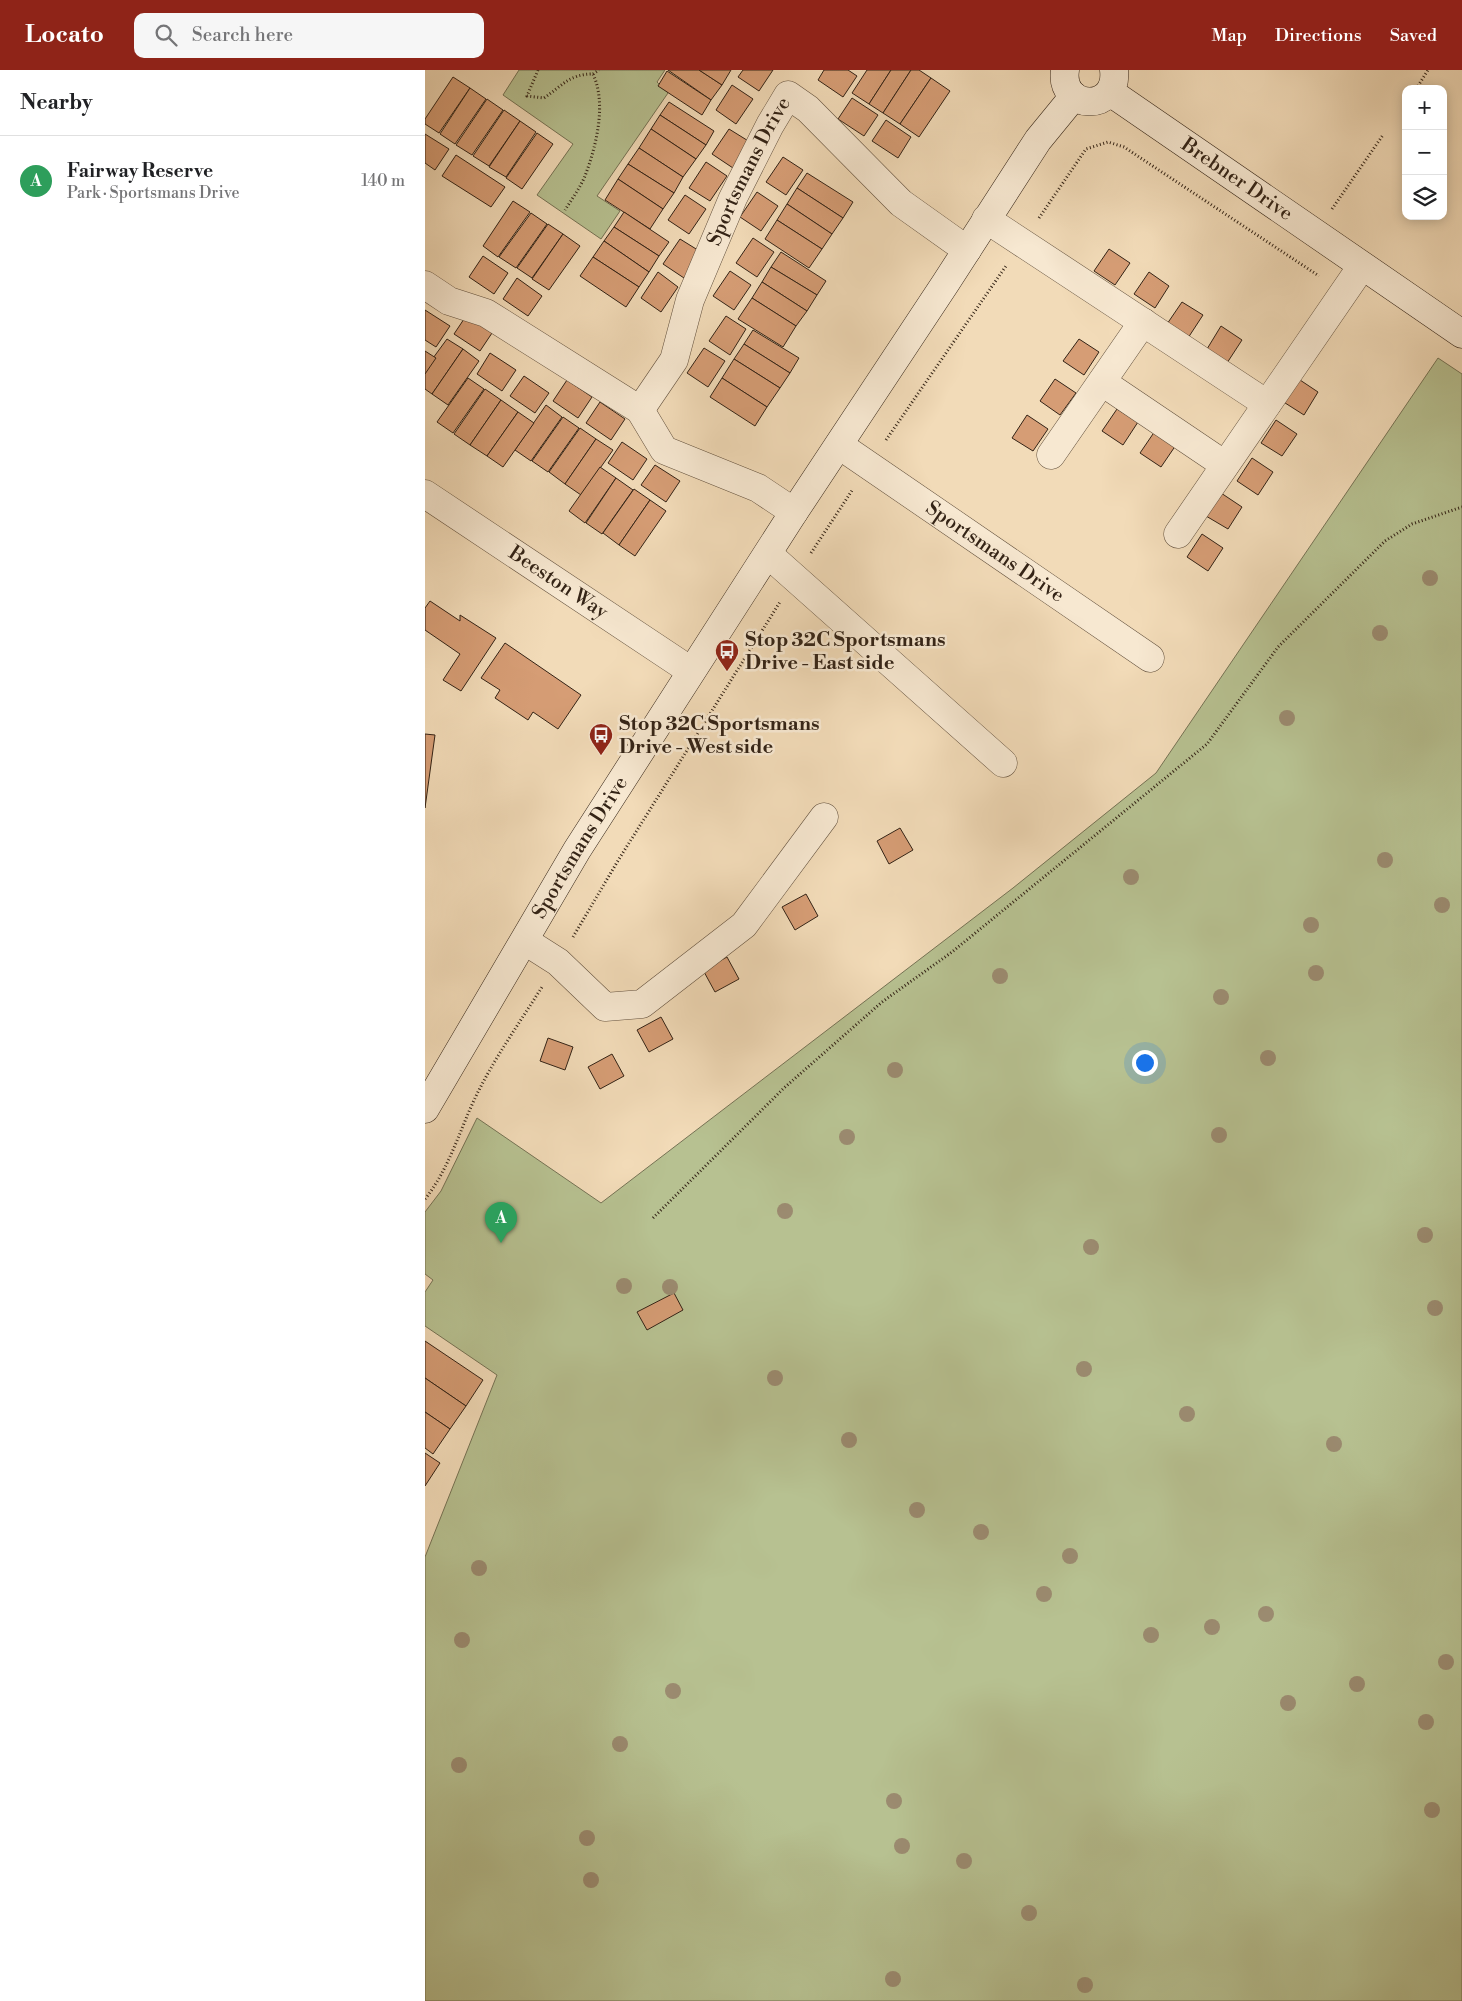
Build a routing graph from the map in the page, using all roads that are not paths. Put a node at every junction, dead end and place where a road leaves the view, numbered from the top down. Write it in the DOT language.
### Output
graph roads {
  1 [pos="1065,70"];
  2 [pos="1112,81"];
  3 [pos="1074,96"];
  4 [pos="986,219"];
  5 [pos="967,250"];
  6 [pos="1362,266"];
  7 [pos="425,285"];
  8 [pos="1143,322"];
  9 [pos="1462,334"];
  10 [pos="1102,382"];
  11 [pos="1267,404"];
  12 [pos="640,410"];
  13 [pos="839,445"];
  14 [pos="1051,455"];
  15 [pos="1225,465"];
  16 [pos="425,494"];
  17 [pos="794,512"];
  18 [pos="1178,534"];
  19 [pos="768,554"];
  20 [pos="1149,658"];
  21 [pos="691,671"];
  22 [pos="1003,763"];
  23 [pos="824,817"];
  24 [pos="525,941"];
  25 [pos="425,1109"];
  1 -- 3 [label="street"];
  2 -- 3 [label="street"];
  2 -- 6 [label="street, Brebner Drive"];
  3 -- 4 [label="street, Sportsmans Drive"];
  4 -- 5 [label="street, Sportsmans Drive"];
  4 -- 8 [label="street"];
  5 -- 12 [label="street, Sportsmans Drive"];
  5 -- 13 [label="street, Sportsmans Drive"];
  6 -- 9 [label="street, Brebner Drive"];
  6 -- 11 [label="street"];
  7 -- 12 [label="street"];
  8 -- 10 [label="street"];
  8 -- 11 [label="street"];
  10 -- 14 [label="street"];
  10 -- 15 [label="street"];
  11 -- 15 [label="street"];
  12 -- 17 [label="street"];
  13 -- 17 [label="street, Sportsmans Drive"];
  13 -- 20 [label="street, Sportsmans Drive"];
  15 -- 18 [label="street"];
  16 -- 21 [label="street, Beeston Way"];
  17 -- 19 [label="street, Sportsmans Drive"];
  19 -- 21 [label="street, Sportsmans Drive"];
  19 -- 22 [label="street"];
  21 -- 24 [label="street, Sportsmans Drive"];
  23 -- 24 [label="street, Sportsmans Drive"];
  24 -- 25 [label="street, Sportsmans Drive"];
}
